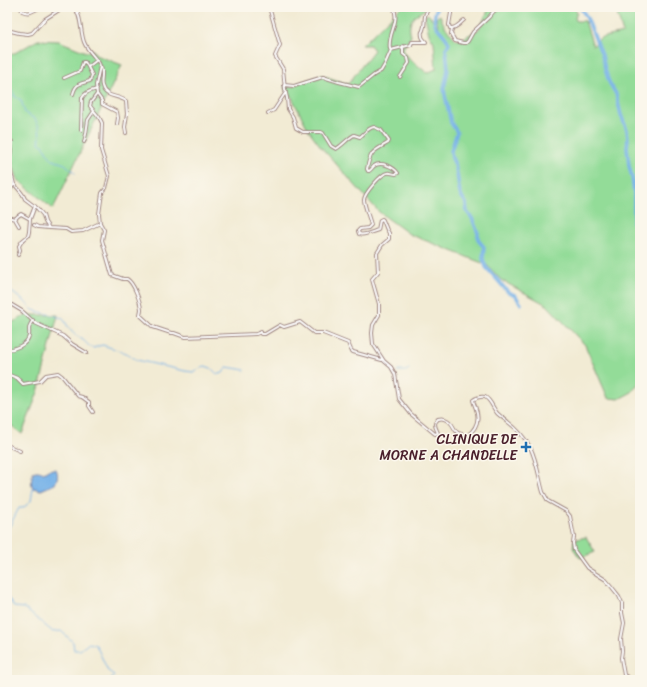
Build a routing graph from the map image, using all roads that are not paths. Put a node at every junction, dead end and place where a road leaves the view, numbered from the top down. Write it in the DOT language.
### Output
graph roads {
  1 [pos="21,7"];
  2 [pos="64,7"];
  3 [pos="74,7"];
  4 [pos="269,7"];
  5 [pos="393,7"];
  6 [pos="430,7"];
  7 [pos="452,7"];
  8 [pos="501,7"];
  9 [pos="37,9"];
  10 [pos="464,20"];
  11 [pos="452,29"];
  12 [pos="7,30"];
  13 [pos="402,46"];
  14 [pos="391,50"];
  15 [pos="97,60"];
  16 [pos="100,66"];
  17 [pos="88,67"];
  18 [pos="400,77"];
  19 [pos="64,78"];
  20 [pos="284,85"];
  21 [pos="97,89"];
  22 [pos="286,92"];
  23 [pos="73,94"];
  24 [pos="96,94"];
  25 [pos="94,111"];
  26 [pos="268,113"];
  27 [pos="117,124"];
  28 [pos="81,130"];
  29 [pos="126,133"];
  30 [pos="7,135"];
  31 [pos="84,142"];
  32 [pos="14,184"];
  33 [pos="7,195"];
  34 [pos="34,206"];
  35 [pos="7,217"];
  36 [pos="15,219"];
  37 [pos="30,219"];
  38 [pos="100,223"];
  39 [pos="34,225"];
  40 [pos="19,226"];
  41 [pos="49,228"];
  42 [pos="18,255"];
  43 [pos="7,302"];
  44 [pos="33,320"];
  45 [pos="7,350"];
  46 [pos="87,353"];
  47 [pos="384,361"];
  48 [pos="7,374"];
  49 [pos="93,412"];
  50 [pos="7,445"];
  51 [pos="20,450"];
  52 [pos="640,678"];
  53 [pos="633,680"];
  54 [pos="636,680"];
  1 -- 9 [label="street"];
  2 -- 12 [label="street"];
  3 -- 15 [label="street"];
  4 -- 20 [label="street"];
  5 -- 14 [label="street"];
  6 -- 13 [label="street"];
  7 -- 11 [label="street"];
  8 -- 11 [label="street"];
  10 -- 11 [label="street"];
  13 -- 14 [label="street"];
  13 -- 18 [label="street"];
  14 -- 20 [label="street"];
  15 -- 16 [label="street"];
  15 -- 17 [label="street"];
  16 -- 21 [label="street"];
  16 -- 29 [label="street"];
  17 -- 19 [label="street"];
  17 -- 23 [label="street"];
  20 -- 22 [label="street"];
  21 -- 24 [label="street"];
  21 -- 28 [label="street"];
  22 -- 26 [label="street"];
  22 -- 47 [label="street"];
  24 -- 25 [label="street"];
  24 -- 27 [label="street"];
  25 -- 31 [label="street"];
  25 -- 38 [label="street"];
  30 -- 32 [label="street"];
  32 -- 33 [label="street"];
  32 -- 34 [label="street"];
  34 -- 37 [label="street"];
  34 -- 41 [label="street"];
  35 -- 36 [label="street"];
  36 -- 37 [label="street"];
  36 -- 40 [label="street"];
  37 -- 42 [label="street"];
  38 -- 41 [label="street"];
  38 -- 47 [label="street"];
  39 -- 41 [label="street"];
  43 -- 44 [label="street"];
  44 -- 45 [label="street"];
  44 -- 46 [label="street"];
  47 -- 53 [label="street"];
  48 -- 49 [label="street"];
  50 -- 51 [label="street"];
  52 -- 54 [label="street"];
}
